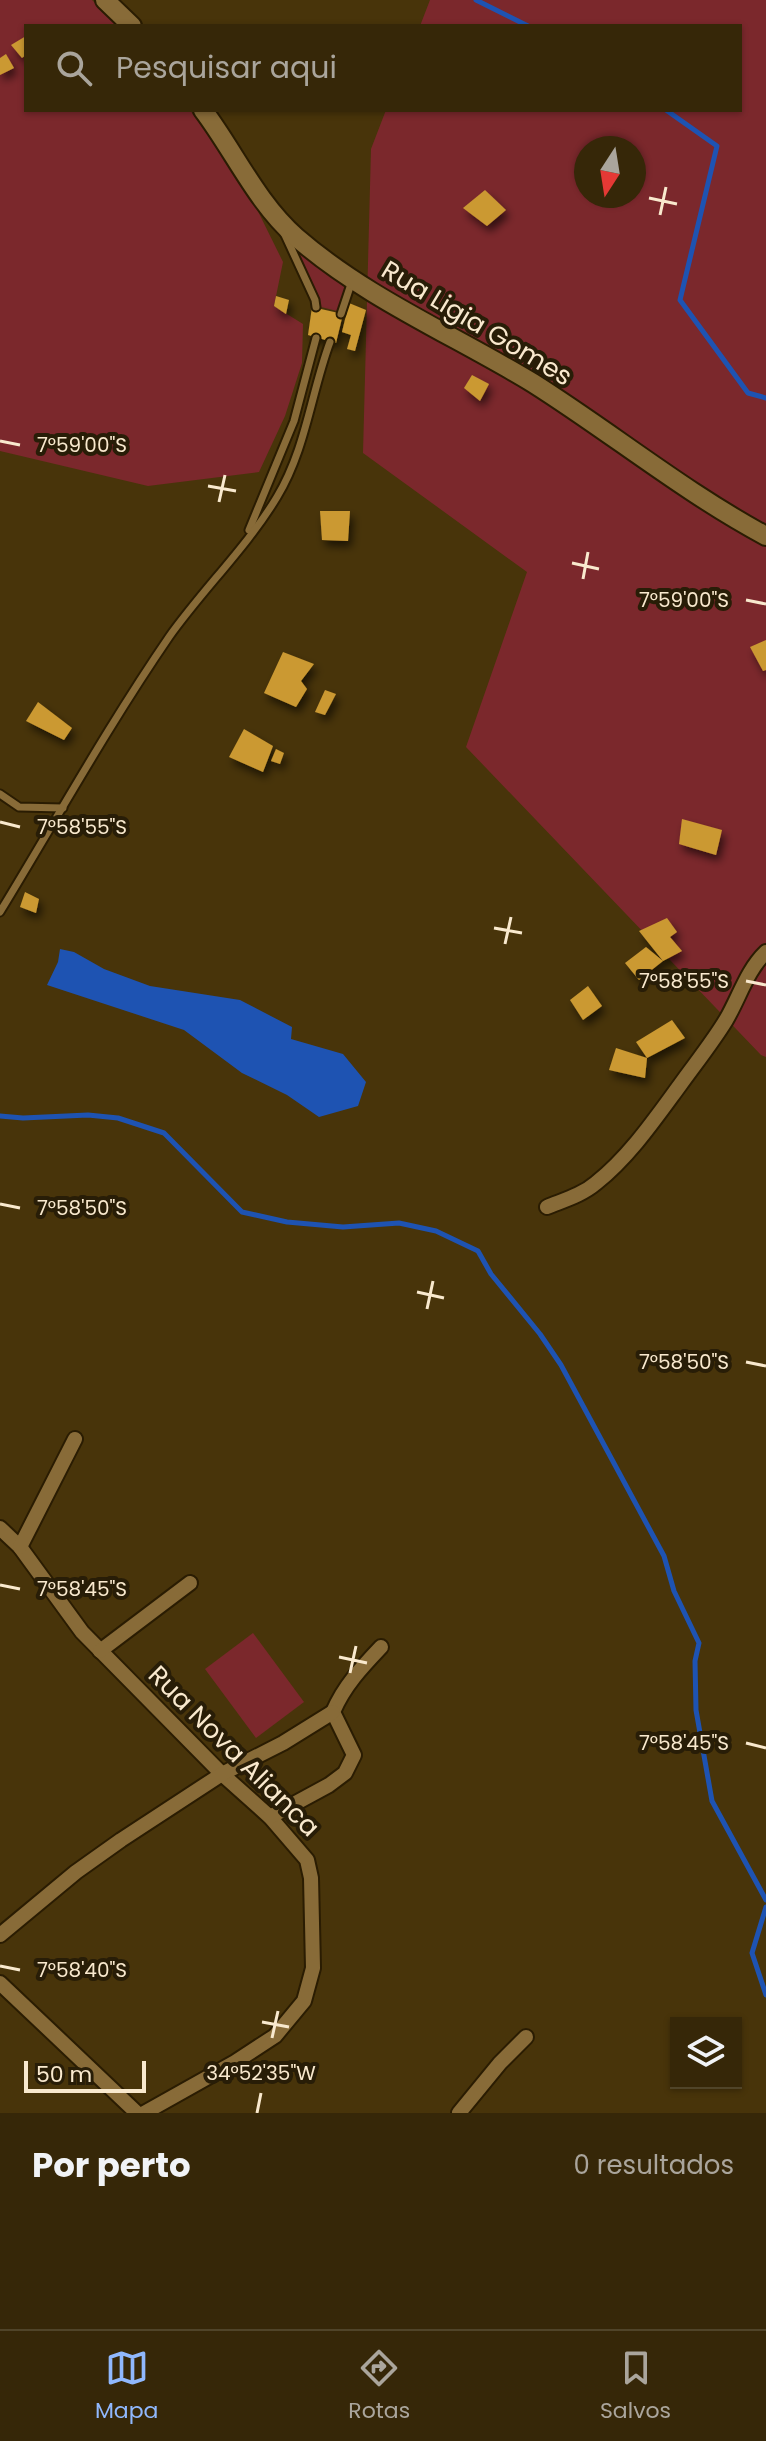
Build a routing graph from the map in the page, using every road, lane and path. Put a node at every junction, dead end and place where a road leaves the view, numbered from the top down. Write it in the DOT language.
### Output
graph roads {
  1 [pos="105,0"];
  2 [pos="130,24"];
  3 [pos="204,112"];
  4 [pos="277,218"];
  5 [pos="352,280"];
  6 [pos="316,307"];
  7 [pos="341,314"];
  8 [pos="316,338"];
  9 [pos="330,342"];
  10 [pos="766,536"];
  11 [pos="245,540"];
  12 [pos="0,794"];
  13 [pos="63,808"];
  14 [pos="0,912"];
  15 [pos="766,952"];
  16 [pos="547,1207"];
  17 [pos="75,1439"];
  18 [pos="0,1528"];
  19 [pos="20,1547"];
  20 [pos="190,1583"];
  21 [pos="381,1647"];
  22 [pos="100,1651"];
  23 [pos="333,1712"];
  24 [pos="222,1774"];
  25 [pos="270,1817"];
  26 [pos="0,1935"];
  27 [pos="0,1983"];
  28 [pos="526,2037"];
  29 [pos="137,2113"];
  30 [pos="144,2113"];
  31 [pos="459,2113"];
  1 -- 2 [label="street"];
  3 -- 4 [label="street, Rua Ligia Gomes"];
  4 -- 5 [label="street, Rua Ligia Gomes"];
  4 -- 6 [label="lane"];
  5 -- 7 [label="lane"];
  5 -- 10 [label="street, Rua Ligia Gomes"];
  8 -- 11 [label="lane"];
  9 -- 11 [label="lane"];
  11 -- 13 [label="lane"];
  12 -- 13 [label="lane"];
  13 -- 14 [label="lane"];
  15 -- 16 [label="street"];
  17 -- 19 [label="street"];
  18 -- 19 [label="street, Rua Nova Alianca"];
  19 -- 22 [label="street, Rua Nova Alianca"];
  20 -- 22 [label="street"];
  21 -- 23 [label="street"];
  22 -- 24 [label="street, Rua Nova Alianca"];
  23 -- 24 [label="street"];
  23 -- 25 [label="street"];
  24 -- 25 [label="street, Rua Nova Alianca"];
  24 -- 26 [label="street"];
  25 -- 30 [label="street, Rua Nova Alianca"];
  27 -- 29 [label="street"];
  28 -- 31 [label="street"];
}
